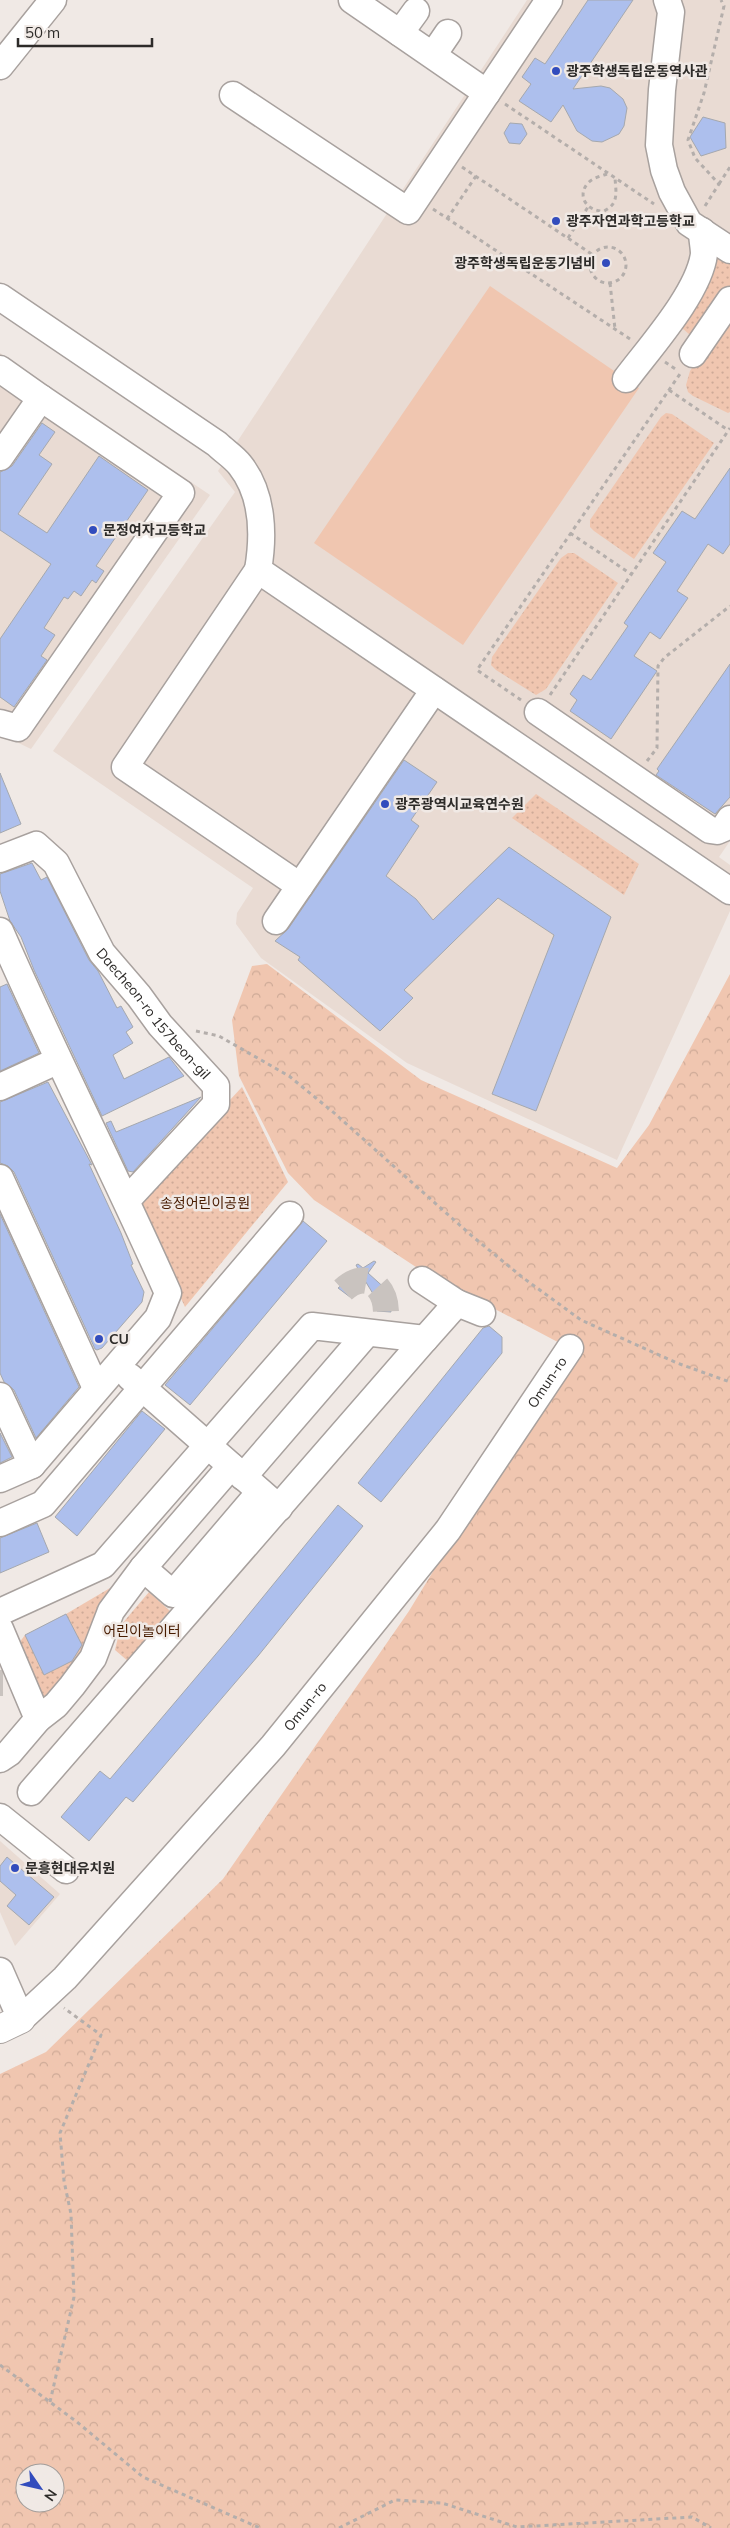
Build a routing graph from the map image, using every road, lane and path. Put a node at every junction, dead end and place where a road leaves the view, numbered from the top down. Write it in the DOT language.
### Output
graph roads {
  1 [pos="53,0"];
  2 [pos="352,0"];
  3 [pos="549,0"];
  4 [pos="667,0"];
  5 [pos="721,0"];
  6 [pos="416,11"];
  7 [pos="400,33"];
  8 [pos="448,33"];
  9 [pos="433,55"];
  10 [pos="0,66"];
  11 [pos="233,95"];
  12 [pos="494,97"];
  13 [pos="458,164"];
  14 [pos="730,167"];
  15 [pos="608,173"];
  16 [pos="476,176"];
  17 [pos="615,178"];
  18 [pos="718,184"];
  19 [pos="416,198"];
  20 [pos="658,201"];
  21 [pos="656,206"];
  22 [pos="661,206"];
  23 [pos="588,207"];
  24 [pos="447,219"];
  25 [pos="701,221"];
  26 [pos="568,238"];
  27 [pos="730,250"];
  28 [pos="593,255"];
  29 [pos="610,283"];
  30 [pos="0,297"];
  31 [pos="730,300"];
  32 [pos="667,324"];
  33 [pos="615,329"];
  34 [pos="632,340"];
  35 [pos="696,350"];
  36 [pos="0,370"];
  37 [pos="626,379"];
  38 [pos="668,390"];
  39 [pos="41,398"];
  40 [pos="729,429"];
  41 [pos="0,457"];
  42 [pos="570,533"];
  43 [pos="258,570"];
  44 [pos="631,574"];
  45 [pos="730,606"];
  46 [pos="434,690"];
  47 [pos="538,712"];
  48 [pos="0,723"];
  49 [pos="628,773"];
  50 [pos="730,819"];
  51 [pos="0,859"];
  52 [pos="300,886"];
  53 [pos="730,892"];
  54 [pos="276,921"];
  55 [pos="0,931"];
  56 [pos="7,968"];
  57 [pos="160,1025"];
  58 [pos="58,1061"];
  59 [pos="0,1087"];
  60 [pos="0,1178"];
  61 [pos="127,1200"];
  62 [pos="290,1215"];
  63 [pos="422,1280"];
  64 [pos="457,1303"];
  65 [pos="482,1313"];
  66 [pos="375,1326"];
  67 [pos="425,1339"];
  68 [pos="570,1348"];
  69 [pos="117,1365"];
  70 [pos="730,1382"];
  71 [pos="96,1388"];
  72 [pos="143,1389"];
  73 [pos="0,1396"];
  74 [pos="208,1446"];
  75 [pos="32,1465"];
  76 [pos="0,1479"];
  77 [pos="253,1486"];
  78 [pos="0,1523"];
  79 [pos="144,1568"];
  80 [pos="0,1612"];
  81 [pos="0,1629"];
  82 [pos="47,1712"];
  83 [pos="84,1731"];
  84 [pos="0,1759"];
  85 [pos="32,1792"];
  86 [pos="0,1817"];
  87 [pos="66,1870"];
  88 [pos="0,1970"];
  89 [pos="47,1995"];
  90 [pos="11,2024"];
  91 [pos="0,2365"];
  92 [pos="50,2402"];
  93 [pos="260,2528"];
  94 [pos="339,2528"];
  95 [pos="711,2528"];
  1 -- 10 [label="street"];
  2 -- 7 [label="street"];
  3 -- 12 [label="street"];
  4 -- 25 [label="street"];
  5 -- 18 [label="path"];
  6 -- 7 [label="street"];
  7 -- 9 [label="street"];
  8 -- 9 [label="street"];
  9 -- 12 [label="street"];
  11 -- 19 [label="street"];
  12 -- 15 [label="path"];
  12 -- 19 [label="street"];
  13 -- 16 [label="path"];
  14 -- 18 [label="path"];
  15 -- 17 [label="path"];
  15 -- 23 [label="path"];
  16 -- 24 [label="path"];
  16 -- 26 [label="path"];
  17 -- 21 [label="path"];
  17 -- 23 [label="path"];
  18 -- 25 [label="path"];
  19 -- 24 [label="path"];
  20 -- 22 [label="path"];
  23 -- 26 [label="path"];
  24 -- 33 [label="path"];
  25 -- 27 [label="street"];
  25 -- 32 [label="street"];
  26 -- 28 [label="path"];
  28 -- 29 [label="path"];
  28 -- 29 [label="path"];
  29 -- 33 [label="path"];
  30 -- 43 [label="street"];
  31 -- 35 [label="street"];
  32 -- 35 [label="street"];
  32 -- 37 [label="street"];
  33 -- 34 [label="path"];
  35 -- 38 [label="path"];
  36 -- 39 [label="street"];
  38 -- 40 [label="path"];
  38 -- 42 [label="path"];
  39 -- 41 [label="street"];
  39 -- 48 [label="street"];
  40 -- 44 [label="path"];
  42 -- 44 [label="path"];
  42 -- 47 [label="path"];
  43 -- 46 [label="street"];
  43 -- 52 [label="street"];
  44 -- 47 [label="path"];
  45 -- 49 [label="path"];
  46 -- 52 [label="street"];
  46 -- 53 [label="street"];
  47 -- 49 [label="street"];
  49 -- 50 [label="street"];
  51 -- 57 [label="street, Daecheon-ro 157beon-gil"];
  52 -- 54 [label="street"];
  55 -- 56 [label="street"];
  56 -- 58 [label="street"];
  57 -- 61 [label="street, Daecheon-ro 157beon-gil"];
  57 -- 70 [label="path"];
  58 -- 59 [label="street"];
  58 -- 61 [label="street"];
  60 -- 71 [label="street"];
  61 -- 69 [label="street"];
  62 -- 72 [label="street"];
  63 -- 64 [label="street"];
  64 -- 65 [label="street"];
  64 -- 67 [label="street"];
  66 -- 67 [label="street"];
  66 -- 74 [label="street"];
  66 -- 77 [label="street"];
  67 -- 77 [label="street"];
  68 -- 89 [label="street, Omun-ro"];
  69 -- 71 [label="street"];
  69 -- 72 [label="street"];
  71 -- 75 [label="street"];
  72 -- 74 [label="street"];
  72 -- 78 [label="street"];
  73 -- 75 [label="street"];
  74 -- 77 [label="street"];
  74 -- 80 [label="street"];
  75 -- 76 [label="street"];
  77 -- 79 [label="street"];
  77 -- 79 [label="street"];
  77 -- 83 [label="street"];
  79 -- 82 [label="street"];
  81 -- 82 [label="street"];
  82 -- 83 [label="street"];
  82 -- 84 [label="street"];
  83 -- 85 [label="street"];
  86 -- 87 [label="street"];
  88 -- 90 [label="street"];
  89 -- 90 [label="street, Omun-ro"];
  89 -- 92 [label="path"];
  91 -- 92 [label="path"];
  92 -- 93 [label="path"];
  94 -- 95 [label="path"];
}
